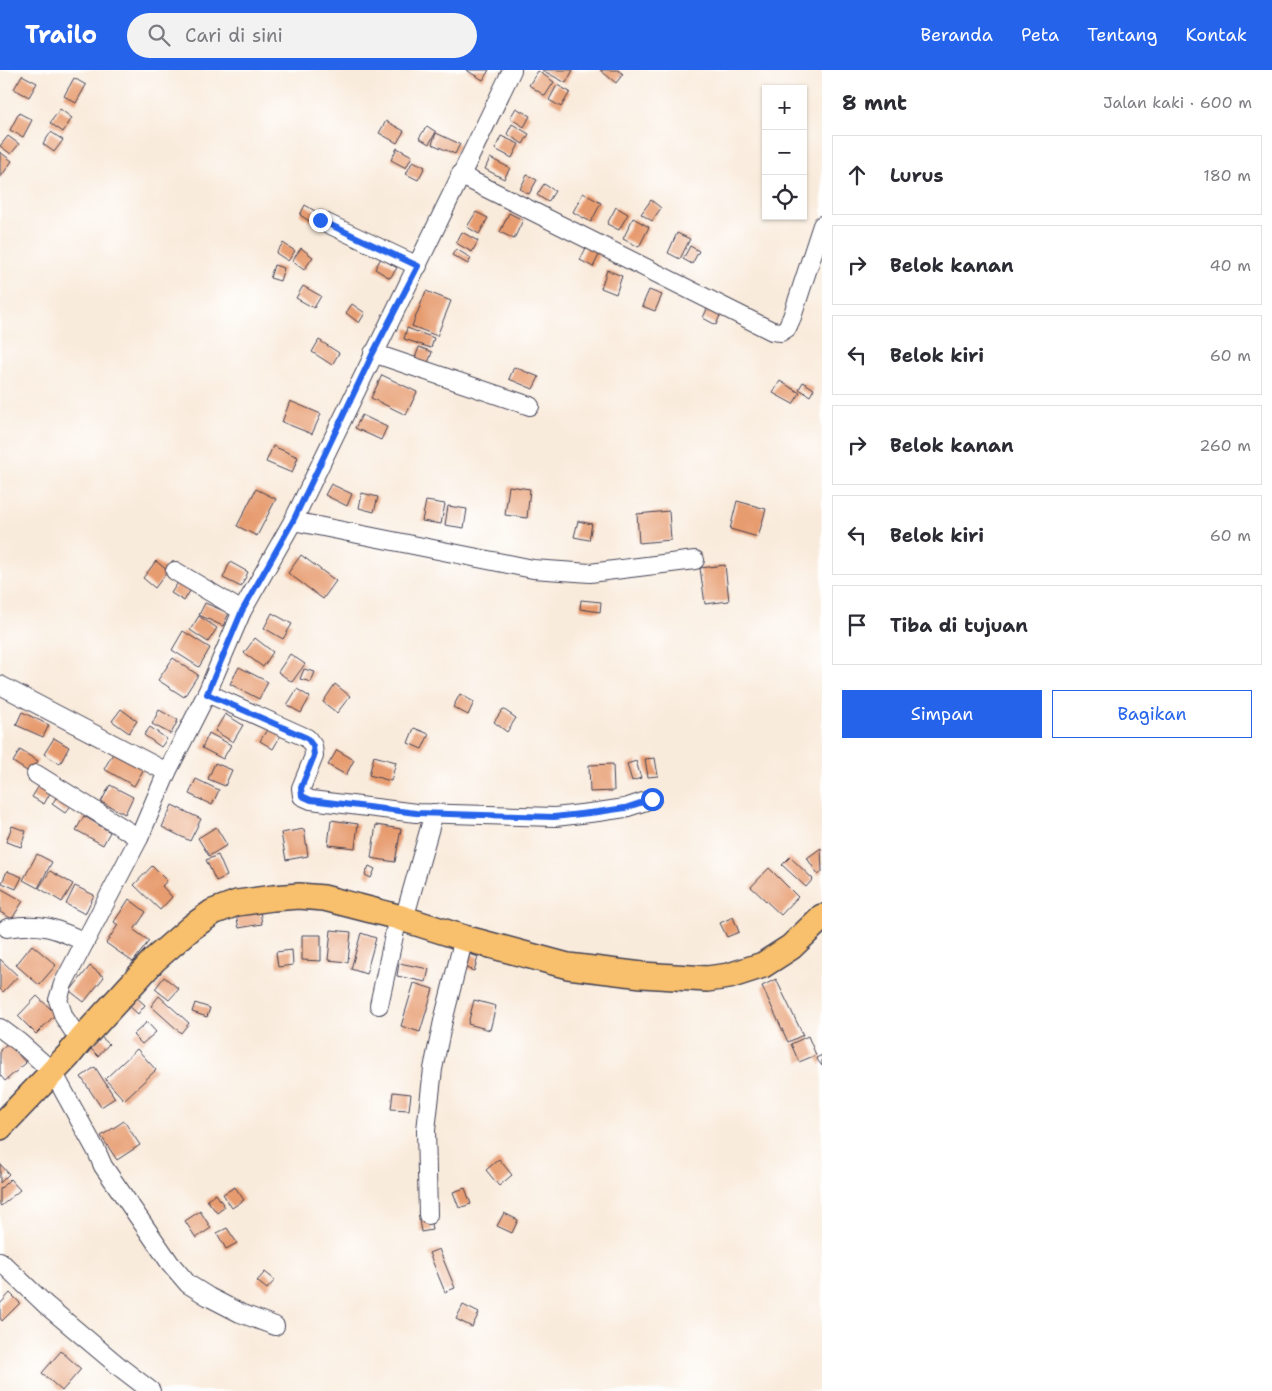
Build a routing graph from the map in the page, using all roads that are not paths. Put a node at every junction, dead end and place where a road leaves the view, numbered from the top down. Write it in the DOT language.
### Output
graph roads {
  1 [pos="512,70"];
  2 [pos="460,175"];
  3 [pos="320,220"];
  4 [pos="822,225"];
  5 [pos="819,244"];
  6 [pos="418,266"];
  7 [pos="373,353"];
  8 [pos="530,406"];
  9 [pos="293,521"];
  10 [pos="695,560"];
  11 [pos="175,570"];
  12 [pos="242,611"];
  13 [pos="0,685"];
  14 [pos="207,694"];
  15 [pos="167,772"];
  16 [pos="36,774"];
  17 [pos="652,799"];
  18 [pos="434,813"];
  19 [pos="139,838"];
  20 [pos="822,917"];
  21 [pos="401,918"];
  22 [pos="7,928"];
  23 [pos="464,938"];
  24 [pos="86,942"];
  25 [pos="379,1005"];
  26 [pos="0,1028"];
  27 [pos="80,1041"];
  28 [pos="53,1072"];
  29 [pos="0,1127"];
  30 [pos="428,1215"];
  31 [pos="0,1261"];
  32 [pos="275,1326"];
  33 [pos="151,1391"];
  1 -- 2 [label="street"];
  2 -- 5 [label="street"];
  2 -- 6 [label="street"];
  3 -- 6 [label="street"];
  4 -- 5 [label="street"];
  6 -- 7 [label="street"];
  7 -- 8 [label="street"];
  7 -- 9 [label="street"];
  9 -- 10 [label="street"];
  9 -- 12 [label="street"];
  11 -- 12 [label="street"];
  12 -- 14 [label="street"];
  13 -- 15 [label="street"];
  14 -- 15 [label="street"];
  14 -- 18 [label="street"];
  15 -- 19 [label="street"];
  16 -- 19 [label="street"];
  17 -- 18 [label="street"];
  18 -- 21 [label="street"];
  19 -- 24 [label="street"];
  20 -- 23 [label="highway"];
  21 -- 23 [label="highway"];
  21 -- 25 [label="street"];
  21 -- 27 [label="highway"];
  22 -- 24 [label="street"];
  23 -- 30 [label="street"];
  24 -- 27 [label="street"];
  26 -- 28 [label="street"];
  27 -- 28 [label="highway"];
  28 -- 29 [label="highway"];
  28 -- 32 [label="street"];
  31 -- 33 [label="street"];
}
